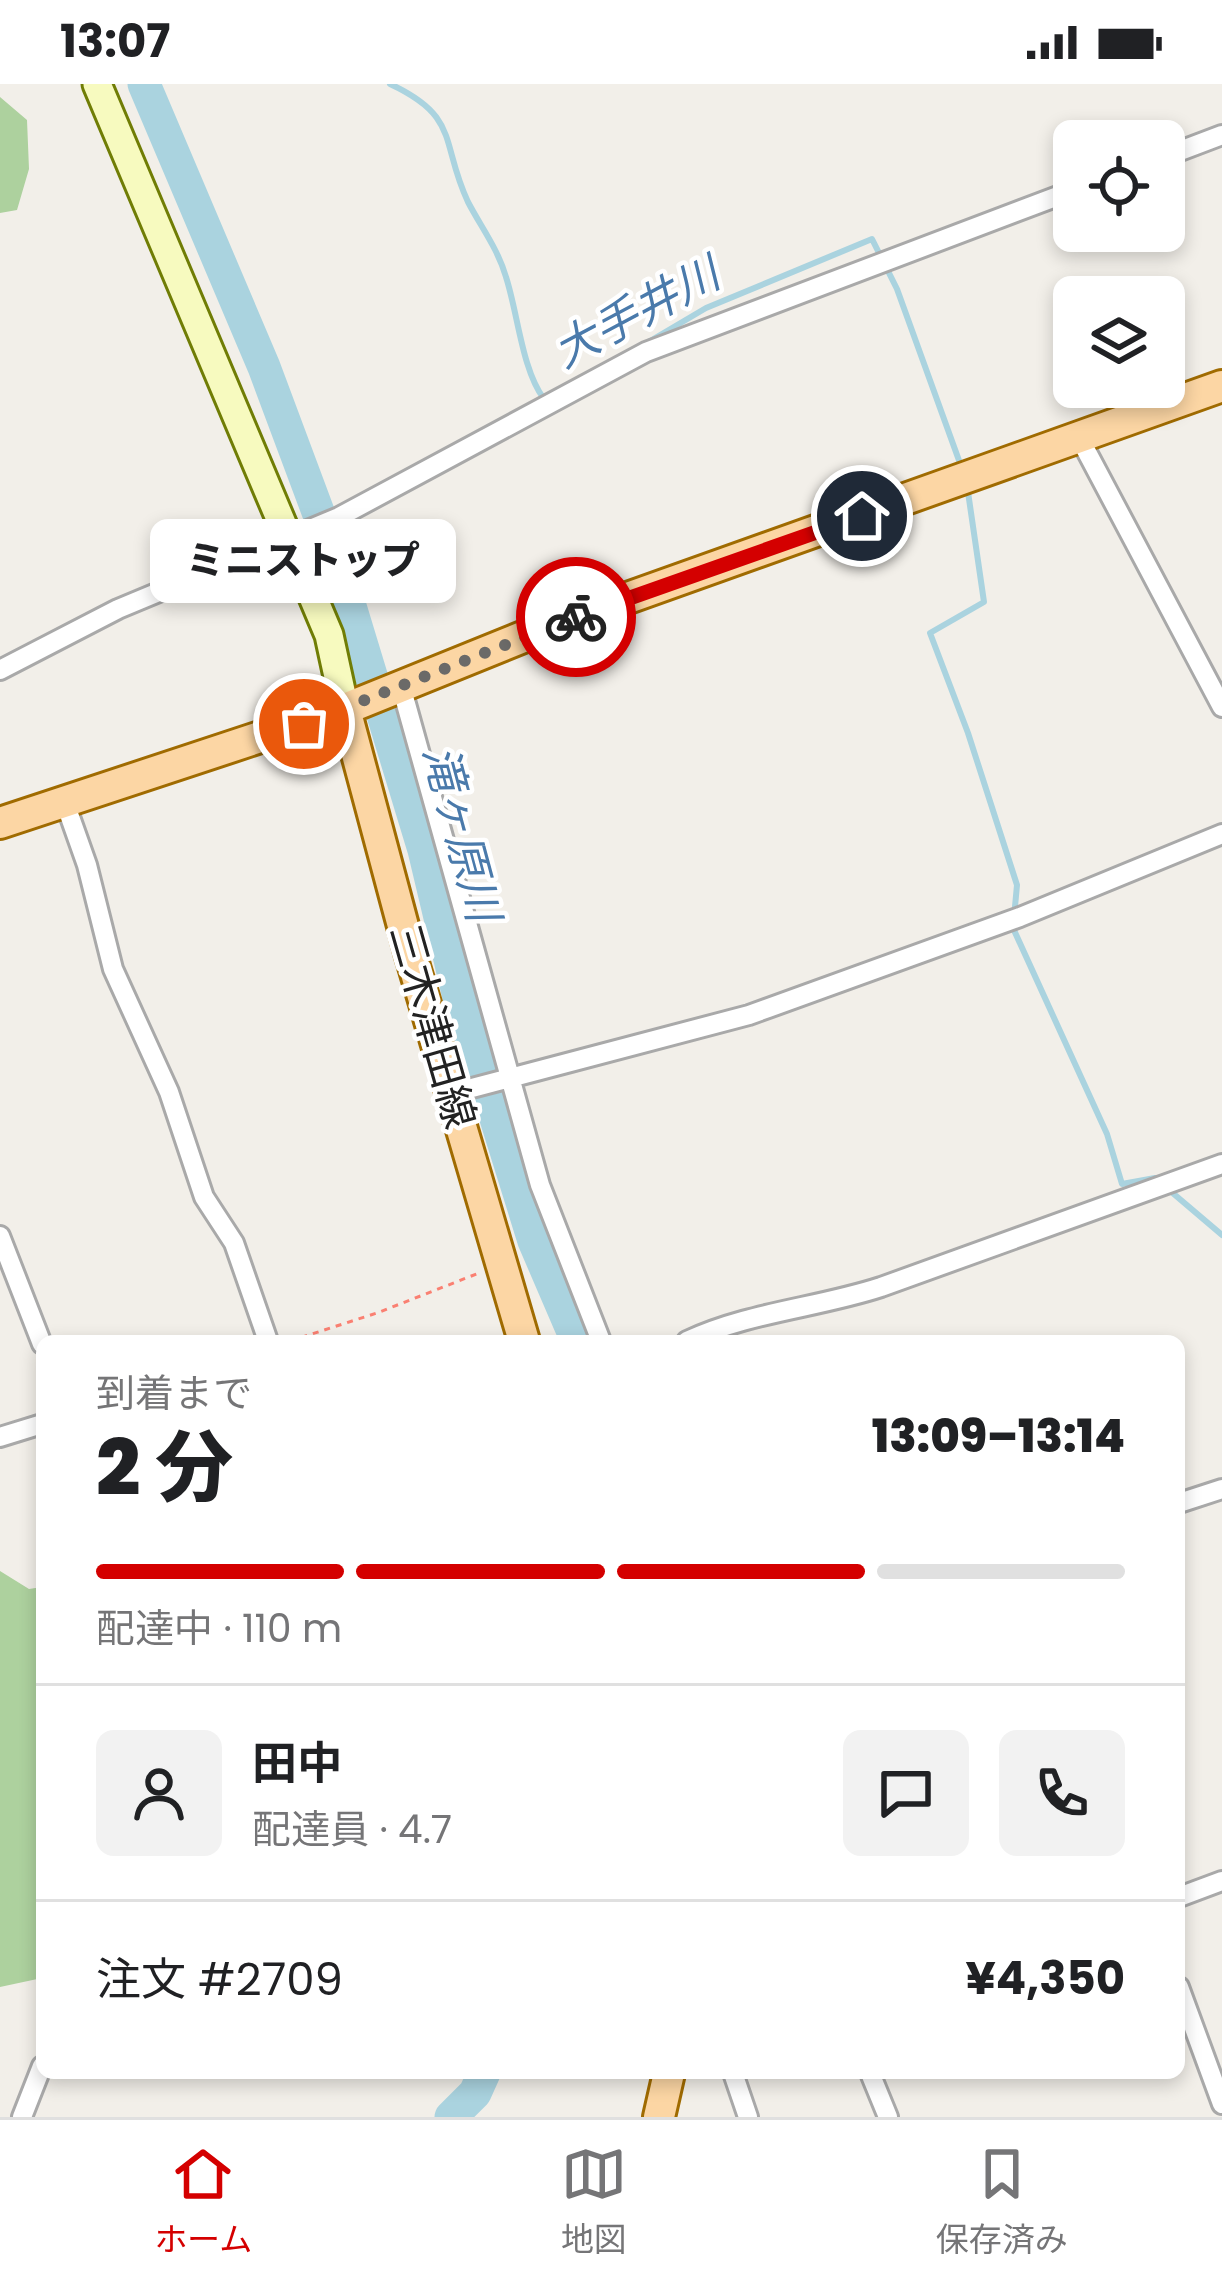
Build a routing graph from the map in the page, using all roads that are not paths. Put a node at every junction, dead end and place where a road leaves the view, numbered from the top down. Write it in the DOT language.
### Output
graph roads {
  1 [pos="97,84"];
  2 [pos="1222,135"];
  3 [pos="1185,149"];
  4 [pos="1053,198"];
  5 [pos="1222,386"];
  6 [pos="1080,440"];
  7 [pos="289,538"];
  8 [pos="0,670"];
  9 [pos="398,687"];
  10 [pos="353,706"];
  11 [pos="1222,707"];
  12 [pos="64,800"];
  13 [pos="0,823"];
  14 [pos="1222,834"];
  15 [pos="507,1079"];
  16 [pos="458,1092"];
  17 [pos="1222,1164"];
  18 [pos="0,1236"];
  19 [pos="38,1335"];
  20 [pos="266,1335"];
  21 [pos="522,1335"];
  22 [pos="599,1335"];
  23 [pos="704,1335"];
  24 [pos="36,1426"];
  25 [pos="0,1437"];
  26 [pos="1222,1489"];
  27 [pos="1185,1501"];
  28 [pos="1222,1881"];
  29 [pos="1185,1895"];
  30 [pos="1185,2004"];
  31 [pos="37,2079"];
  32 [pos="668,2079"];
  33 [pos="742,2079"];
  34 [pos="872,2079"];
  35 [pos="1222,2104"];
  36 [pos="22,2117"];
  37 [pos="659,2117"];
  38 [pos="748,2117"];
  39 [pos="888,2117"];
  1 -- 7 [label="street"];
  2 -- 3 [label="street"];
  4 -- 7 [label="street"];
  5 -- 6 [label="main road"];
  6 -- 9 [label="main road"];
  6 -- 11 [label="street"];
  7 -- 8 [label="street"];
  7 -- 10 [label="street"];
  9 -- 10 [label="main road"];
  9 -- 15 [label="street"];
  10 -- 12 [label="main road"];
  10 -- 16 [label="main road, 三木津田線"];
  12 -- 13 [label="main road"];
  12 -- 20 [label="street"];
  14 -- 15 [label="street"];
  15 -- 16 [label="street"];
  15 -- 22 [label="street"];
  16 -- 21 [label="main road, 三木津田線"];
  17 -- 23 [label="street"];
  18 -- 19 [label="street"];
  24 -- 25 [label="street"];
  26 -- 27 [label="street"];
  28 -- 29 [label="street"];
  30 -- 35 [label="street"];
  31 -- 36 [label="street"];
  32 -- 37 [label="main road"];
  33 -- 38 [label="street"];
  34 -- 39 [label="street"];
}
